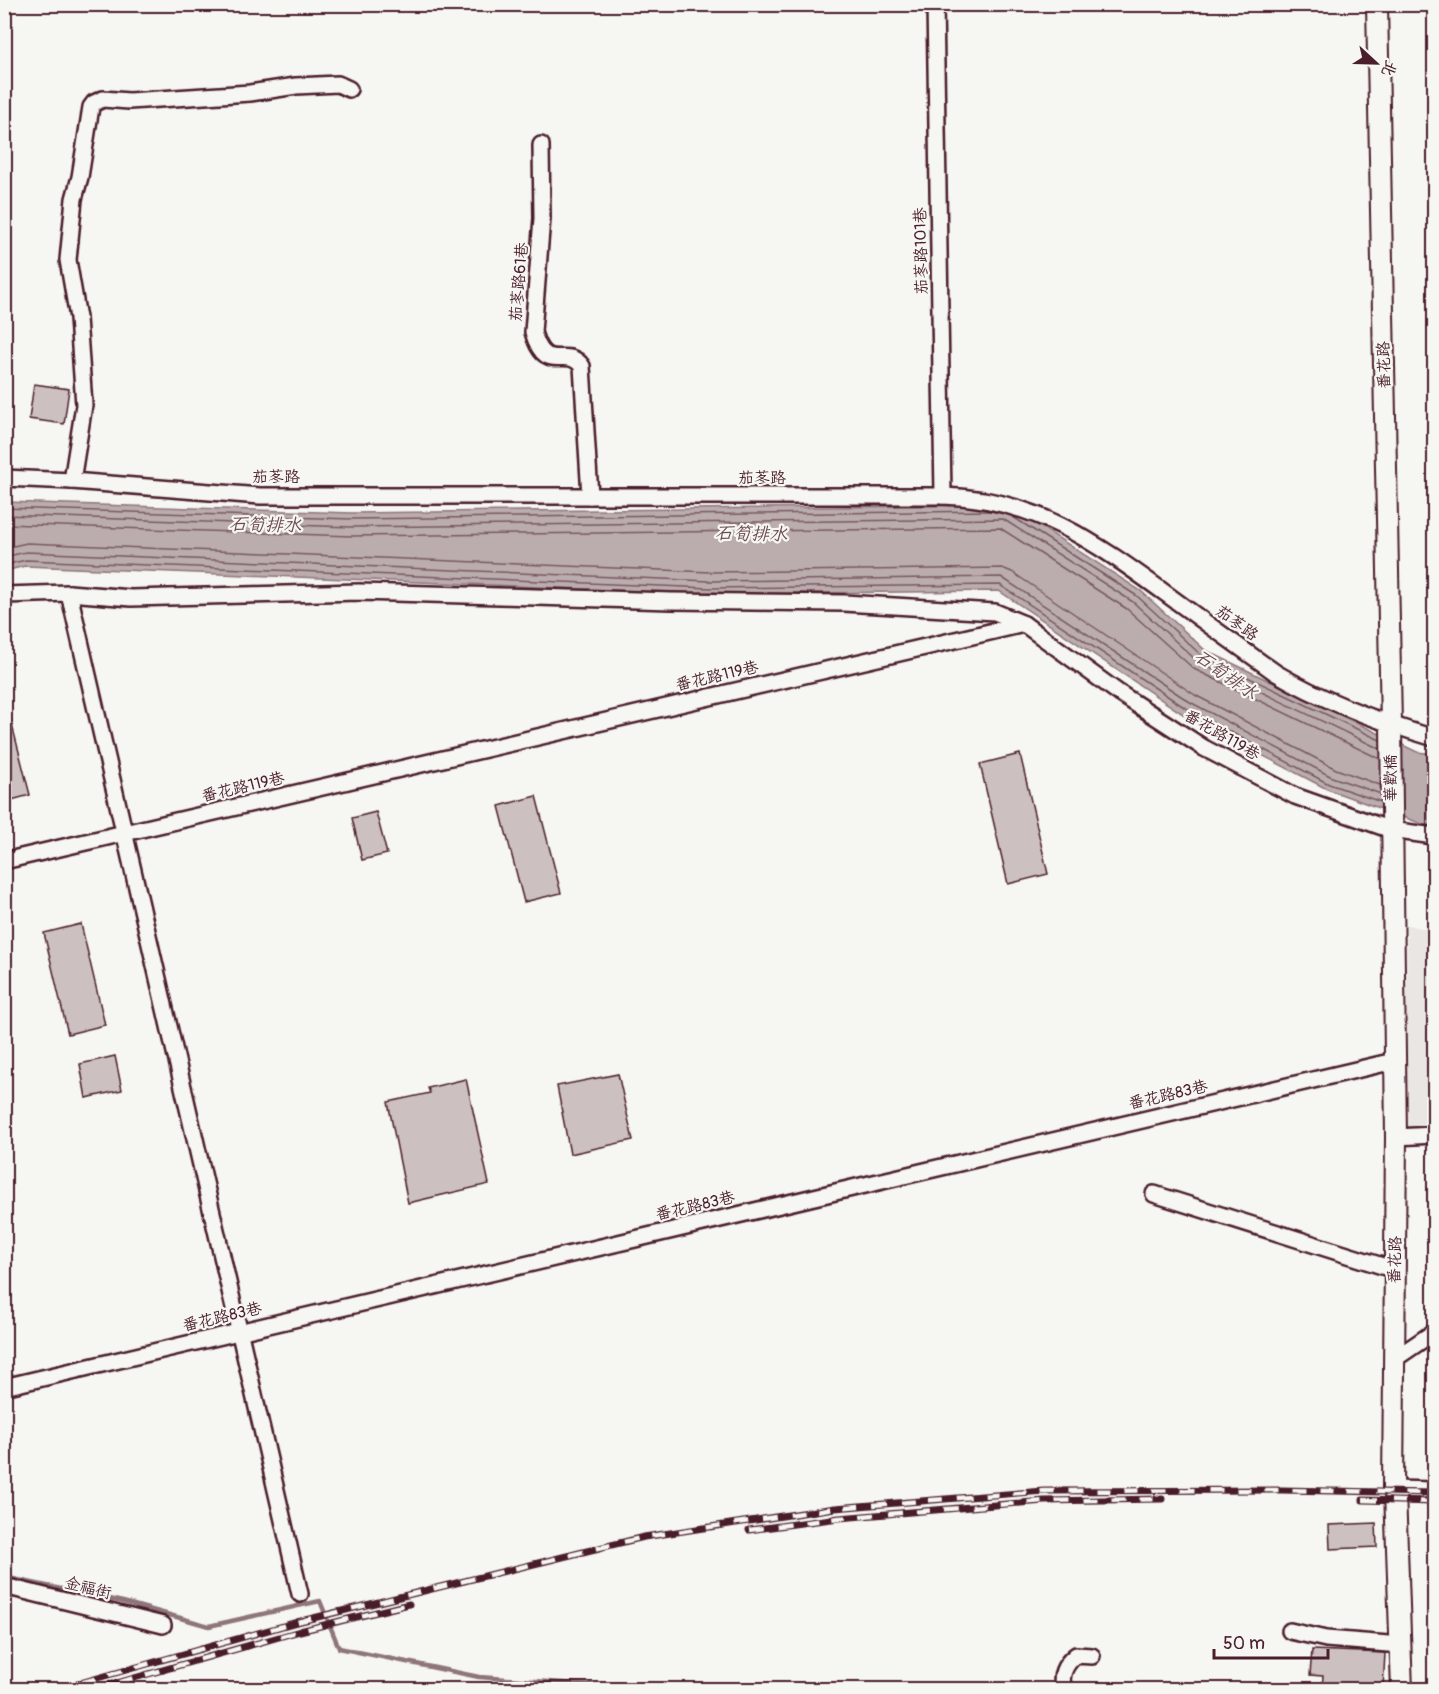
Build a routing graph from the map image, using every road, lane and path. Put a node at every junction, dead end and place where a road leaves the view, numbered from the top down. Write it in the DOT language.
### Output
graph roads {
  1 [pos="935,4"];
  2 [pos="1377,4"];
  3 [pos="349,89"];
  4 [pos="541,145"];
  5 [pos="4,478"];
  6 [pos="72,481"];
  7 [pos="590,496"];
  8 [pos="943,496"];
  9 [pos="69,593"];
  10 [pos="4,595"];
  11 [pos="1024,624"];
  12 [pos="1391,725"];
  13 [pos="1434,738"];
  14 [pos="1391,830"];
  15 [pos="124,833"];
  16 [pos="1434,836"];
  17 [pos="4,861"];
  18 [pos="1394,1061"];
  19 [pos="1434,1135"];
  20 [pos="1396,1137"];
  21 [pos="1154,1194"];
  22 [pos="1395,1270"];
  23 [pos="240,1332"];
  24 [pos="1434,1332"];
  25 [pos="1393,1360"];
  26 [pos="4,1387"];
  27 [pos="1393,1489"];
  28 [pos="1434,1490"];
  29 [pos="4,1586"];
  30 [pos="300,1594"];
  31 [pos="162,1625"];
  32 [pos="1290,1631"];
  33 [pos="1401,1645"];
  34 [pos="1092,1656"];
  35 [pos="1064,1689"];
  36 [pos="1402,1689"];
  1 -- 8 [label="street, 茄苳路101巷"];
  2 -- 12 [label="main road, 番花路"];
  3 -- 6 [label="street"];
  4 -- 7 [label="street, 茄苳路61巷"];
  5 -- 6 [label="street, 茄苳路"];
  6 -- 7 [label="street, 茄苳路"];
  7 -- 8 [label="street, 茄苳路"];
  8 -- 12 [label="street, 茄苳路"];
  9 -- 10 [label="street"];
  9 -- 11 [label="street"];
  9 -- 15 [label="street"];
  11 -- 14 [label="street, 番花路119巷"];
  11 -- 15 [label="street, 番花路119巷"];
  12 -- 13 [label="street, 茄苳路"];
  12 -- 14 [label="main road, 華歡橋"];
  14 -- 16 [label="street, 番花路119巷"];
  14 -- 18 [label="main road, 番花路"];
  15 -- 17 [label="street, 番花路119巷"];
  15 -- 23 [label="street"];
  18 -- 20 [label="main road, 番花路"];
  18 -- 23 [label="street, 番花路83巷"];
  19 -- 20 [label="street"];
  20 -- 22 [label="main road, 番花路"];
  21 -- 22 [label="street"];
  22 -- 25 [label="main road, 番花路"];
  23 -- 26 [label="street, 番花路83巷"];
  23 -- 30 [label="street"];
  24 -- 25 [label="street"];
  25 -- 27 [label="main road, 番花路"];
  27 -- 28 [label="street"];
  27 -- 33 [label="main road, 番花路"];
  29 -- 31 [label="street, 金福街"];
  32 -- 33 [label="street"];
  33 -- 36 [label="main road, 番花路"];
  34 -- 35 [label="street"];
}
